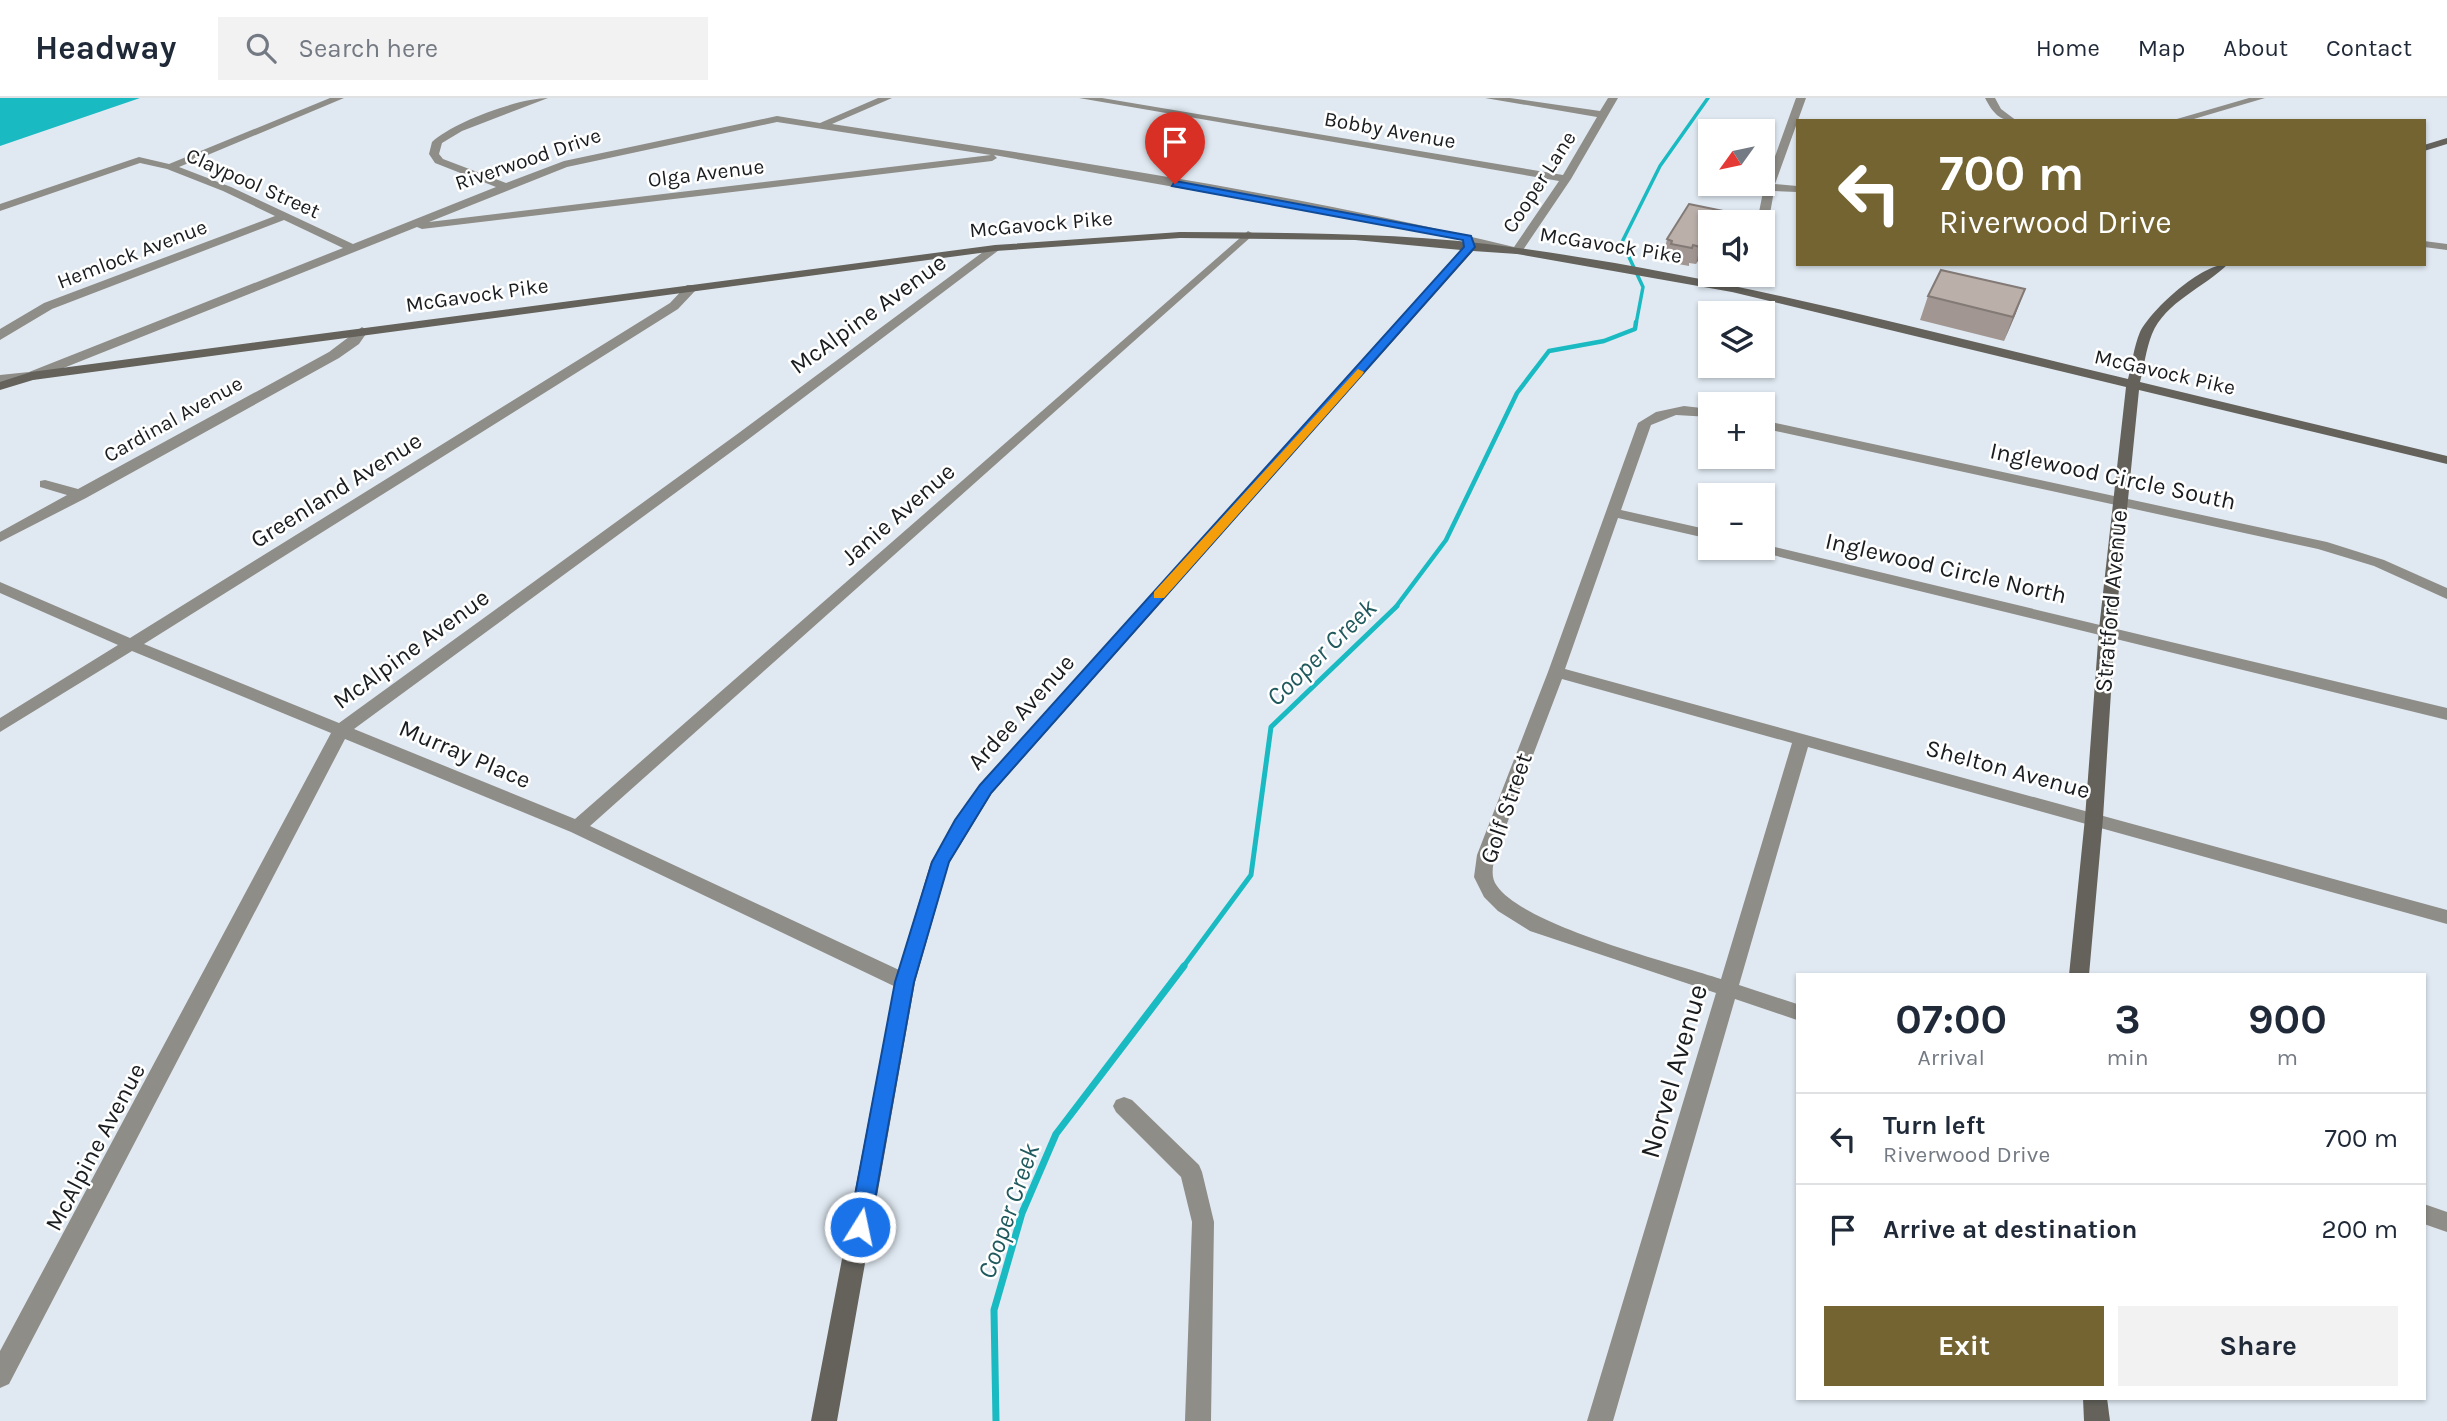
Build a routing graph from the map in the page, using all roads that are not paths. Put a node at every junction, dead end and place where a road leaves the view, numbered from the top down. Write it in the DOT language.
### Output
graph roads {
  1 [pos="339,98"];
  2 [pos="542,98"];
  3 [pos="887,98"];
  4 [pos="1084,98"];
  5 [pos="1490,98"];
  6 [pos="1614,98"];
  7 [pos="1801,98"];
  8 [pos="1990,98"];
  9 [pos="2260,98"];
  10 [pos="1604,115"];
  11 [pos="2009,119"];
  12 [pos="2182,119"];
  13 [pos="824,124"];
  14 [pos="2447,141"];
  15 [pos="2426,147"];
  16 [pos="1013,156"];
  17 [pos="170,167"];
  18 [pos="1775,170"];
  19 [pos="1566,179"];
  20 [pos="505,187"];
  21 [pos="1775,187"];
  22 [pos="1796,189"];
  23 [pos="0,208"];
  24 [pos="283,218"];
  25 [pos="403,227"];
  26 [pos="1428,229"];
  27 [pos="1248,234"];
  28 [pos="1431,242"];
  29 [pos="1469,243"];
  30 [pos="2426,244"];
  31 [pos="350,247"];
  32 [pos="2447,247"];
  33 [pos="995,248"];
  34 [pos="1517,251"];
  35 [pos="2219,266"];
  36 [pos="691,288"];
  37 [pos="1732,288"];
  38 [pos="362,331"];
  39 [pos="0,336"];
  40 [pos="31,376"];
  41 [pos="0,379"];
  42 [pos="0,386"];
  43 [pos="2133,386"];
  44 [pos="1698,411"];
  45 [pos="1775,427"];
  46 [pos="2447,460"];
  47 [pos="46,484"];
  48 [pos="81,495"];
  49 [pos="2119,501"];
  50 [pos="1614,513"];
  51 [pos="1698,533"];
  52 [pos="0,538"];
  53 [pos="1775,551"];
  54 [pos="0,587"];
  55 [pos="2447,594"];
  56 [pos="2106,629"];
  57 [pos="130,644"];
  58 [pos="1556,672"];
  59 [pos="2447,713"];
  60 [pos="0,726"];
  61 [pos="342,729"];
  62 [pos="1802,738"];
  63 [pos="2094,818"];
  64 [pos="576,827"];
  65 [pos="2447,917"];
  66 [pos="2079,973"];
  67 [pos="905,982"];
  68 [pos="1726,988"];
  69 [pos="1796,1012"];
  70 [pos="1124,1106"];
  71 [pos="2426,1215"];
  72 [pos="2447,1222"];
  73 [pos="0,1376"];
  74 [pos="2095,1400"];
  75 [pos="824,1421"];
  76 [pos="1198,1421"];
  77 [pos="1600,1421"];
  78 [pos="2097,1421"];
  1 -- 17 [label="street"];
  2 -- 20 [label="street"];
  3 -- 13 [label="street"];
  4 -- 19 [label="street, Bobby Avenue"];
  5 -- 10 [label="street"];
  6 -- 10 [label="street, Cooper Lane"];
  7 -- 18 [label="street"];
  8 -- 11 [label="street"];
  9 -- 12 [label="street"];
  10 -- 19 [label="street, Cooper Lane"];
  13 -- 16 [label="street, Riverwood Drive"];
  13 -- 20 [label="street, Riverwood Drive"];
  14 -- 15 [label="street"];
  16 -- 25 [label="street, Olga Avenue"];
  16 -- 26 [label="street, Riverwood Drive"];
  17 -- 23 [label="street, Claypool Street"];
  17 -- 24 [label="street, Claypool Street"];
  19 -- 34 [label="street, Cooper Lane"];
  20 -- 25 [label="street, Riverwood Drive"];
  21 -- 22 [label="street"];
  24 -- 31 [label="street, Claypool Street"];
  24 -- 39 [label="street, Hemlock Avenue"];
  25 -- 31 [label="street, Riverwood Drive"];
  26 -- 28 [label="street"];
  26 -- 29 [label="street, Riverwood Drive"];
  27 -- 28 [label="street, McGavock Pike"];
  27 -- 33 [label="street, McGavock Pike"];
  27 -- 64 [label="street, Janie Avenue"];
  28 -- 29 [label="street, McGavock Pike"];
  29 -- 34 [label="street, McGavock Pike"];
  29 -- 67 [label="street, Ardee Avenue"];
  30 -- 32 [label="street"];
  31 -- 40 [label="street, Riverwood Drive"];
  33 -- 36 [label="street, McGavock Pike"];
  33 -- 61 [label="street, McAlpine Avenue"];
  34 -- 37 [label="street, McGavock Pike"];
  35 -- 43 [label="street, Stratford Avenue"];
  36 -- 38 [label="street, McGavock Pike"];
  36 -- 57 [label="street, Greenland Avenue"];
  37 -- 43 [label="street, McGavock Pike"];
  38 -- 40 [label="street, McGavock Pike"];
  38 -- 48 [label="street, Cardinal Avenue"];
  40 -- 41 [label="street, McGavock Pike"];
  40 -- 42 [label="street, Riverwood Drive"];
  43 -- 46 [label="street, McGavock Pike"];
  43 -- 49 [label="street, Stratford Avenue"];
  44 -- 50 [label="street, Golf Street"];
  45 -- 49 [label="street, Inglewood Circle South"];
  47 -- 48 [label="street"];
  48 -- 52 [label="street, Cardinal Avenue"];
  49 -- 55 [label="street, Inglewood Circle South"];
  49 -- 56 [label="street, Stratford Avenue"];
  50 -- 51 [label="street"];
  50 -- 58 [label="street, Golf Street"];
  53 -- 56 [label="street, Inglewood Circle North"];
  54 -- 57 [label="street, Murray Place"];
  56 -- 59 [label="street, Inglewood Circle North"];
  56 -- 63 [label="street, Stratford Avenue"];
  57 -- 60 [label="street, Greenland Avenue"];
  57 -- 61 [label="street, Murray Place"];
  58 -- 62 [label="street, Shelton Avenue"];
  58 -- 68 [label="street, Golf Street"];
  61 -- 64 [label="street, Murray Place"];
  61 -- 73 [label="street, McAlpine Avenue"];
  62 -- 63 [label="street, Shelton Avenue"];
  62 -- 68 [label="street, Norvel Avenue"];
  63 -- 65 [label="street, Shelton Avenue"];
  63 -- 66 [label="street, Stratford Avenue"];
  64 -- 67 [label="street, Murray Place"];
  67 -- 75 [label="street, Ardee Avenue"];
  68 -- 69 [label="street, Golf Street"];
  68 -- 77 [label="street, Norvel Avenue"];
  70 -- 76 [label="street"];
  71 -- 72 [label="street"];
  74 -- 78 [label="street"];
}
